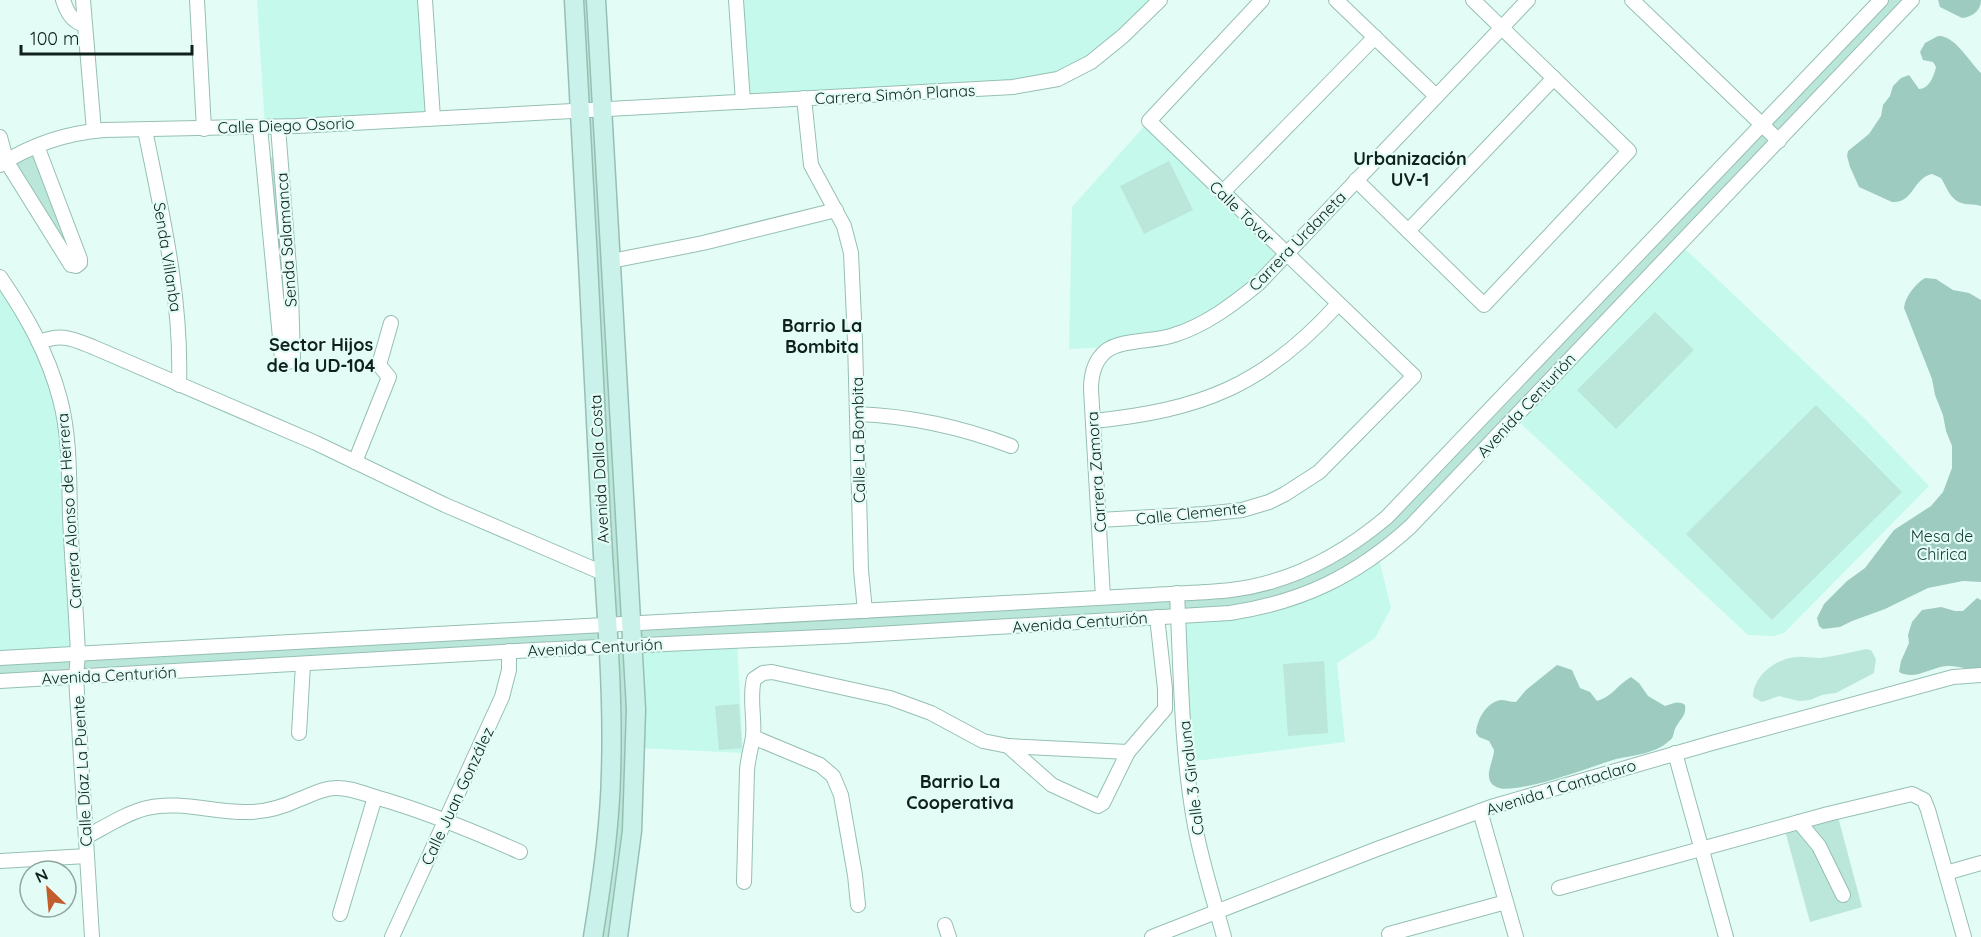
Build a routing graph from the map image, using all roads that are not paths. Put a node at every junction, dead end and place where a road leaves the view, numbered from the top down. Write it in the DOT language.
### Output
graph roads {
  1 [pos="63,0"];
  2 [pos="83,0"];
  3 [pos="197,0"];
  4 [pos="425,0"];
  5 [pos="574,0"];
  6 [pos="596,0"];
  7 [pos="736,0"];
  8 [pos="1160,0"];
  9 [pos="1262,0"];
  10 [pos="1336,0"];
  11 [pos="1473,0"];
  12 [pos="1528,0"];
  13 [pos="1632,0"];
  14 [pos="1881,0"];
  15 [pos="1912,0"];
  16 [pos="85,25"];
  17 [pos="1502,28"];
  18 [pos="1375,37"];
  19 [pos="1554,78"];
  20 [pos="1436,96"];
  21 [pos="804,98"];
  22 [pos="743,102"];
  23 [pos="602,109"];
  24 [pos="580,110"];
  25 [pos="433,118"];
  26 [pos="1762,125"];
  27 [pos="278,127"];
  28 [pos="260,128"];
  29 [pos="204,129"];
  30 [pos="145,130"];
  31 [pos="94,131"];
  32 [pos="0,137"];
  33 [pos="1779,141"];
  34 [pos="37,146"];
  35 [pos="2,159"];
  36 [pos="1356,180"];
  37 [pos="1222,193"];
  38 [pos="836,210"];
  39 [pos="1408,231"];
  40 [pos="1286,255"];
  41 [pos="611,261"];
  42 [pos="0,276"];
  43 [pos="1338,304"];
  44 [pos="391,323"];
  45 [pos="40,342"];
  46 [pos="1107,351"];
  47 [pos="1414,376"];
  48 [pos="179,385"];
  49 [pos="857,414"];
  50 [pos="1093,421"];
  51 [pos="1011,446"];
  52 [pos="355,462"];
  53 [pos="1099,520"];
  54 [pos="603,573"];
  55 [pos="1177,593"];
  56 [pos="1103,597"];
  57 [pos="865,611"];
  58 [pos="1178,616"];
  59 [pos="1157,617"];
  60 [pos="630,623"];
  61 [pos="607,625"];
  62 [pos="631,645"];
  63 [pos="608,646"];
  64 [pos="509,651"];
  65 [pos="78,654"];
  66 [pos="0,658"];
  67 [pos="303,664"];
  68 [pos="1981,675"];
  69 [pos="76,676"];
  70 [pos="0,681"];
  71 [pos="298,734"];
  72 [pos="753,737"];
  73 [pos="1008,746"];
  74 [pos="1128,752"];
  75 [pos="1675,753"];
  76 [pos="375,797"];
  77 [pos="1480,811"];
  78 [pos="446,821"];
  79 [pos="1799,822"];
  80 [pos="86,837"];
  81 [pos="1702,850"];
  82 [pos="520,852"];
  83 [pos="87,856"];
  84 [pos="0,861"];
  85 [pos="1981,863"];
  86 [pos="1947,873"];
  87 [pos="744,882"];
  88 [pos="1559,888"];
  89 [pos="1843,895"];
  90 [pos="1506,902"];
  91 [pos="858,904"];
  92 [pos="1217,912"];
  93 [pos="340,914"];
  94 [pos="1389,934"];
  95 [pos="92,937"];
  96 [pos="392,937"];
  97 [pos="593,937"];
  98 [pos="618,937"];
  99 [pos="1152,937"];
  100 [pos="1224,937"];
  101 [pos="1516,937"];
  102 [pos="1726,937"];
  103 [pos="1964,937"];
  1 -- 16 [label="street"];
  2 -- 16 [label="street"];
  3 -- 29 [label="street"];
  4 -- 25 [label="street"];
  5 -- 24 [label="street, Avenida Dalla Costa"];
  6 -- 23 [label="street, Avenida Dalla Costa"];
  7 -- 22 [label="street"];
  8 -- 21 [label="street, Carrera Simón Planas"];
  9 -- 37 [label="street, Calle Tovar"];
  10 -- 18 [label="street"];
  11 -- 17 [label="street"];
  12 -- 17 [label="street, Carrera Urdaneta"];
  13 -- 26 [label="street"];
  14 -- 26 [label="street, Avenida Centurión"];
  15 -- 33 [label="street, Avenida Centurión"];
  16 -- 31 [label="street"];
  17 -- 19 [label="street"];
  17 -- 20 [label="street, Carrera Urdaneta"];
  18 -- 20 [label="street"];
  18 -- 37 [label="street"];
  19 -- 39 [label="street"];
  19 -- 39 [label="street"];
  20 -- 36 [label="street, Carrera Urdaneta"];
  21 -- 22 [label="street, Carrera Simón Planas"];
  21 -- 38 [label="street, Calle La Bombita"];
  22 -- 23 [label="street, Carrera Simón Planas"];
  23 -- 24 [label="street, Carrera Simón Planas"];
  23 -- 41 [label="street, Avenida Dalla Costa"];
  24 -- 25 [label="street, Calle Diego Osorio"];
  24 -- 54 [label="street, Avenida Dalla Costa"];
  25 -- 27 [label="street, Calle Diego Osorio"];
  26 -- 33 [label="street"];
  26 -- 55 [label="street, Avenida Centurión"];
  27 -- 28 [label="street, Calle Diego Osorio"];
  27 -- 28 [label="street, Senda Salamanca"];
  28 -- 29 [label="street, Calle Diego Osorio"];
  29 -- 30 [label="street, Calle Diego Osorio"];
  30 -- 31 [label="street, Calle Diego Osorio"];
  30 -- 48 [label="street, Senda Villanba"];
  31 -- 34 [label="street, Calle Diego Osorio"];
  32 -- 35 [label="street"];
  33 -- 58 [label="street, Avenida Centurión"];
  34 -- 35 [label="street, Calle Diego Osorio"];
  34 -- 35 [label="street"];
  36 -- 39 [label="street"];
  36 -- 40 [label="street, Carrera Urdaneta"];
  37 -- 40 [label="street, Calle Tovar"];
  38 -- 41 [label="street"];
  38 -- 49 [label="street, Calle La Bombita"];
  40 -- 43 [label="street, Calle Tovar"];
  40 -- 46 [label="street, Carrera Urdaneta"];
  41 -- 60 [label="street, Avenida Dalla Costa"];
  42 -- 45 [label="street, Carrera Alonso de Herrera"];
  43 -- 47 [label="street, Calle Tovar"];
  43 -- 50 [label="street"];
  44 -- 52 [label="street"];
  45 -- 48 [label="street"];
  45 -- 65 [label="street, Carrera Alonso de Herrera"];
  46 -- 50 [label="street, Carrera Zamora"];
  47 -- 53 [label="street, Calle Clemente"];
  48 -- 52 [label="street"];
  49 -- 51 [label="street"];
  49 -- 57 [label="street, Calle La Bombita"];
  50 -- 53 [label="street, Carrera Zamora"];
  52 -- 54 [label="street"];
  53 -- 56 [label="street, Carrera Zamora"];
  54 -- 61 [label="street, Avenida Dalla Costa"];
  55 -- 56 [label="street, Avenida Centurión"];
  55 -- 58 [label="street, Calle 3 Giraluna"];
  56 -- 57 [label="street, Avenida Centurión"];
  57 -- 60 [label="street, Avenida Centurión"];
  58 -- 59 [label="street, Avenida Centurión"];
  58 -- 92 [label="street, Calle 3 Giraluna"];
  59 -- 62 [label="street, Avenida Centurión"];
  59 -- 74 [label="street"];
  60 -- 61 [label="street, Avenida Centurión"];
  60 -- 62 [label="street, Avenida Dalla Costa"];
  61 -- 63 [label="street, Avenida Dalla Costa"];
  61 -- 65 [label="street, Avenida Centurión"];
  62 -- 63 [label="street, Avenida Centurión"];
  62 -- 98 [label="street, Avenida Dalla Costa"];
  63 -- 64 [label="street, Avenida Centurión"];
  63 -- 97 [label="street, Avenida Dalla Costa"];
  64 -- 67 [label="street, Avenida Centurión"];
  64 -- 78 [label="street, Calle Juan González"];
  65 -- 66 [label="street, Avenida Centurión"];
  65 -- 69 [label="street, Carrera Alonso de Herrera"];
  67 -- 69 [label="street, Avenida Centurión"];
  67 -- 71 [label="street"];
  68 -- 75 [label="street, Avenida 1 Cantaclaro"];
  69 -- 70 [label="street, Avenida Centurión"];
  69 -- 80 [label="street, Calle Díaz La Puente"];
  72 -- 73 [label="street"];
  72 -- 87 [label="street"];
  72 -- 91 [label="street"];
  73 -- 74 [label="street"];
  73 -- 74 [label="street"];
  75 -- 77 [label="street, Avenida 1 Cantaclaro"];
  75 -- 81 [label="street"];
  76 -- 78 [label="street"];
  76 -- 80 [label="street"];
  76 -- 93 [label="street"];
  77 -- 90 [label="street"];
  77 -- 92 [label="street, Avenida 1 Cantaclaro"];
  78 -- 82 [label="street"];
  78 -- 96 [label="street, Calle Juan González"];
  79 -- 81 [label="street"];
  79 -- 86 [label="street"];
  79 -- 89 [label="street"];
  80 -- 83 [label="street, Calle Díaz La Puente"];
  81 -- 88 [label="street"];
  81 -- 102 [label="street"];
  83 -- 84 [label="street"];
  83 -- 95 [label="street, Calle Díaz La Puente"];
  85 -- 86 [label="street"];
  86 -- 103 [label="street"];
  90 -- 94 [label="street"];
  90 -- 101 [label="street"];
  92 -- 99 [label="street, Avenida 1 Cantaclaro"];
  92 -- 100 [label="street, Calle 3 Giraluna"];
}
